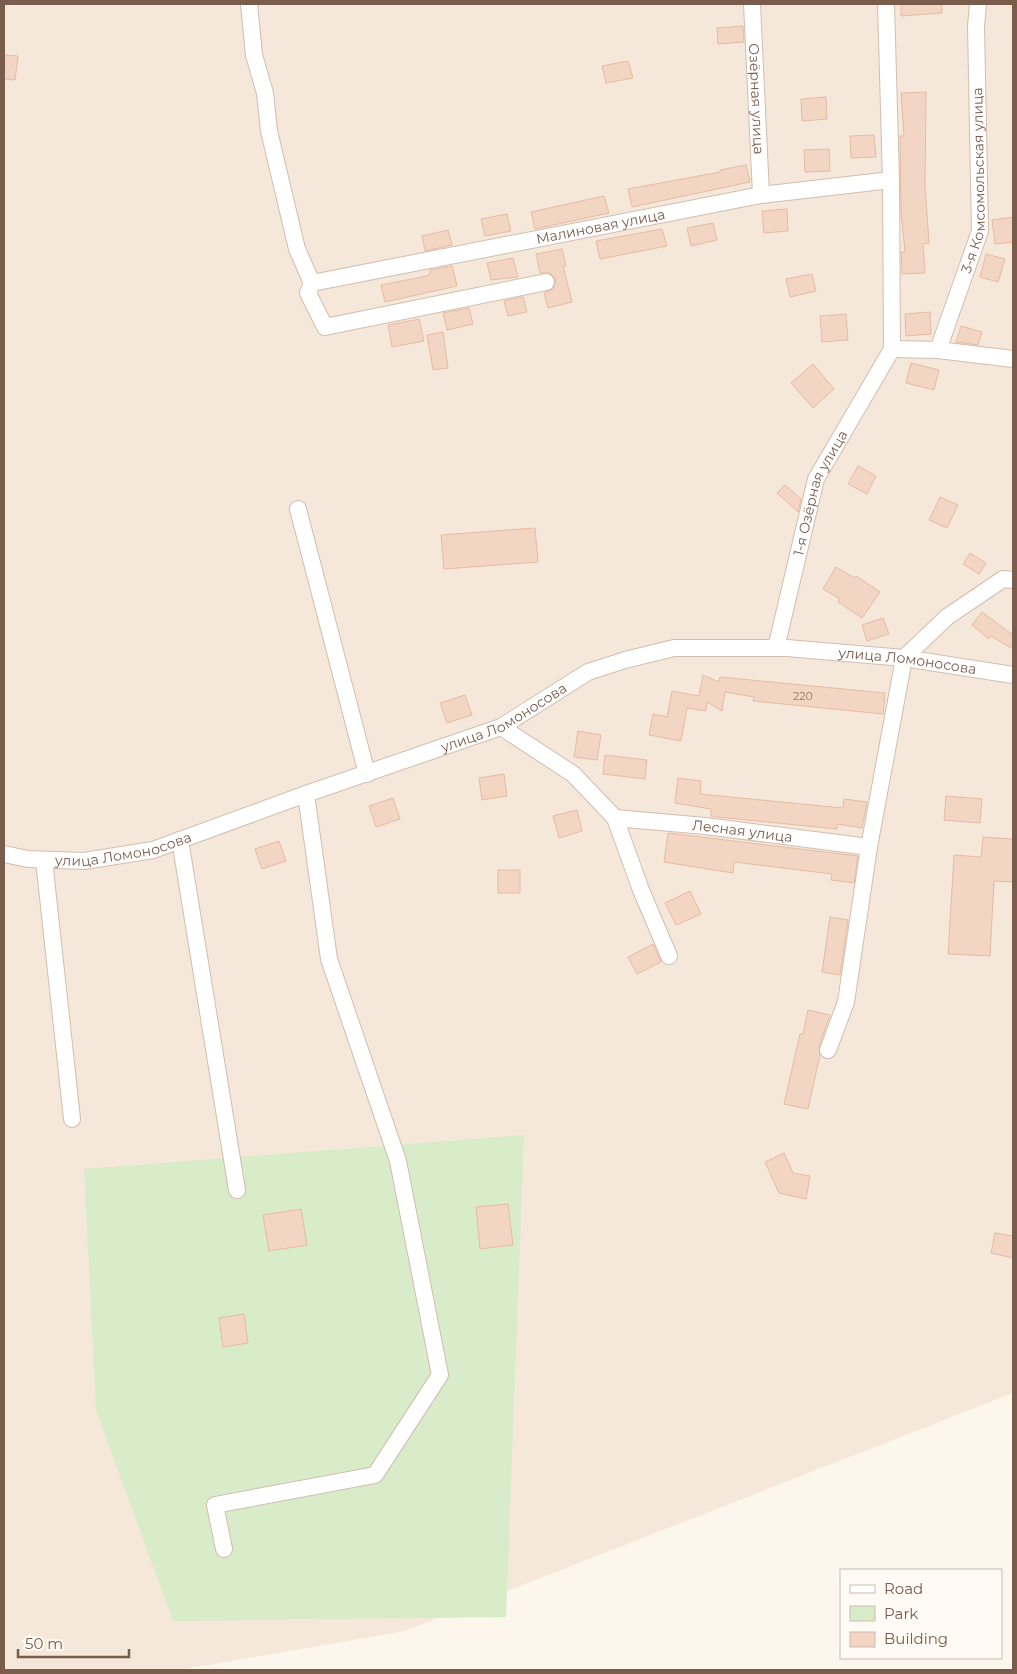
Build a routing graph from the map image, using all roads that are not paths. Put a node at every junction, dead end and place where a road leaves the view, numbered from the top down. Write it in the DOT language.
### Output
graph roads {
  1 [pos="249,4"];
  2 [pos="752,4"];
  3 [pos="886,4"];
  4 [pos="978,4"];
  5 [pos="891,180"];
  6 [pos="761,195"];
  7 [pos="546,282"];
  8 [pos="312,283"];
  9 [pos="892,349"];
  10 [pos="938,350"];
  11 [pos="1013,359"];
  12 [pos="298,509"];
  13 [pos="1013,580"];
  14 [pos="776,648"];
  15 [pos="904,658"];
  16 [pos="1013,675"];
  17 [pos="501,727"];
  18 [pos="367,774"];
  19 [pos="306,794"];
  20 [pos="615,818"];
  21 [pos="180,840"];
  22 [pos="869,847"];
  23 [pos="4,854"];
  24 [pos="44,860"];
  25 [pos="669,956"];
  26 [pos="828,1050"];
  27 [pos="72,1119"];
  28 [pos="237,1190"];
  29 [pos="224,1549"];
  1 -- 8 [label="street"];
  2 -- 6 [label="street, Озёрная улица"];
  3 -- 5 [label="street"];
  4 -- 10 [label="street, 3-я Комсомольская улица"];
  5 -- 6 [label="street, Малиновая улица"];
  5 -- 9 [label="street"];
  6 -- 8 [label="street, Малиновая улица"];
  7 -- 8 [label="street"];
  9 -- 10 [label="street"];
  9 -- 14 [label="street, 1-я Озёрная улица"];
  10 -- 11 [label="street"];
  12 -- 18 [label="street"];
  13 -- 15 [label="street"];
  14 -- 15 [label="street, улица Ломоносова"];
  14 -- 17 [label="street, улица Ломоносова"];
  15 -- 16 [label="street, улица Ломоносова"];
  15 -- 22 [label="street"];
  17 -- 18 [label="street, улица Ломоносова"];
  17 -- 20 [label="street"];
  18 -- 19 [label="street, улица Ломоносова"];
  19 -- 21 [label="street, улица Ломоносова"];
  19 -- 29 [label="street"];
  20 -- 22 [label="street, Лесная улица"];
  20 -- 25 [label="street"];
  21 -- 24 [label="street, улица Ломоносова"];
  21 -- 28 [label="street"];
  22 -- 26 [label="street"];
  23 -- 24 [label="street, улица Ломоносова"];
  24 -- 27 [label="street"];
}
